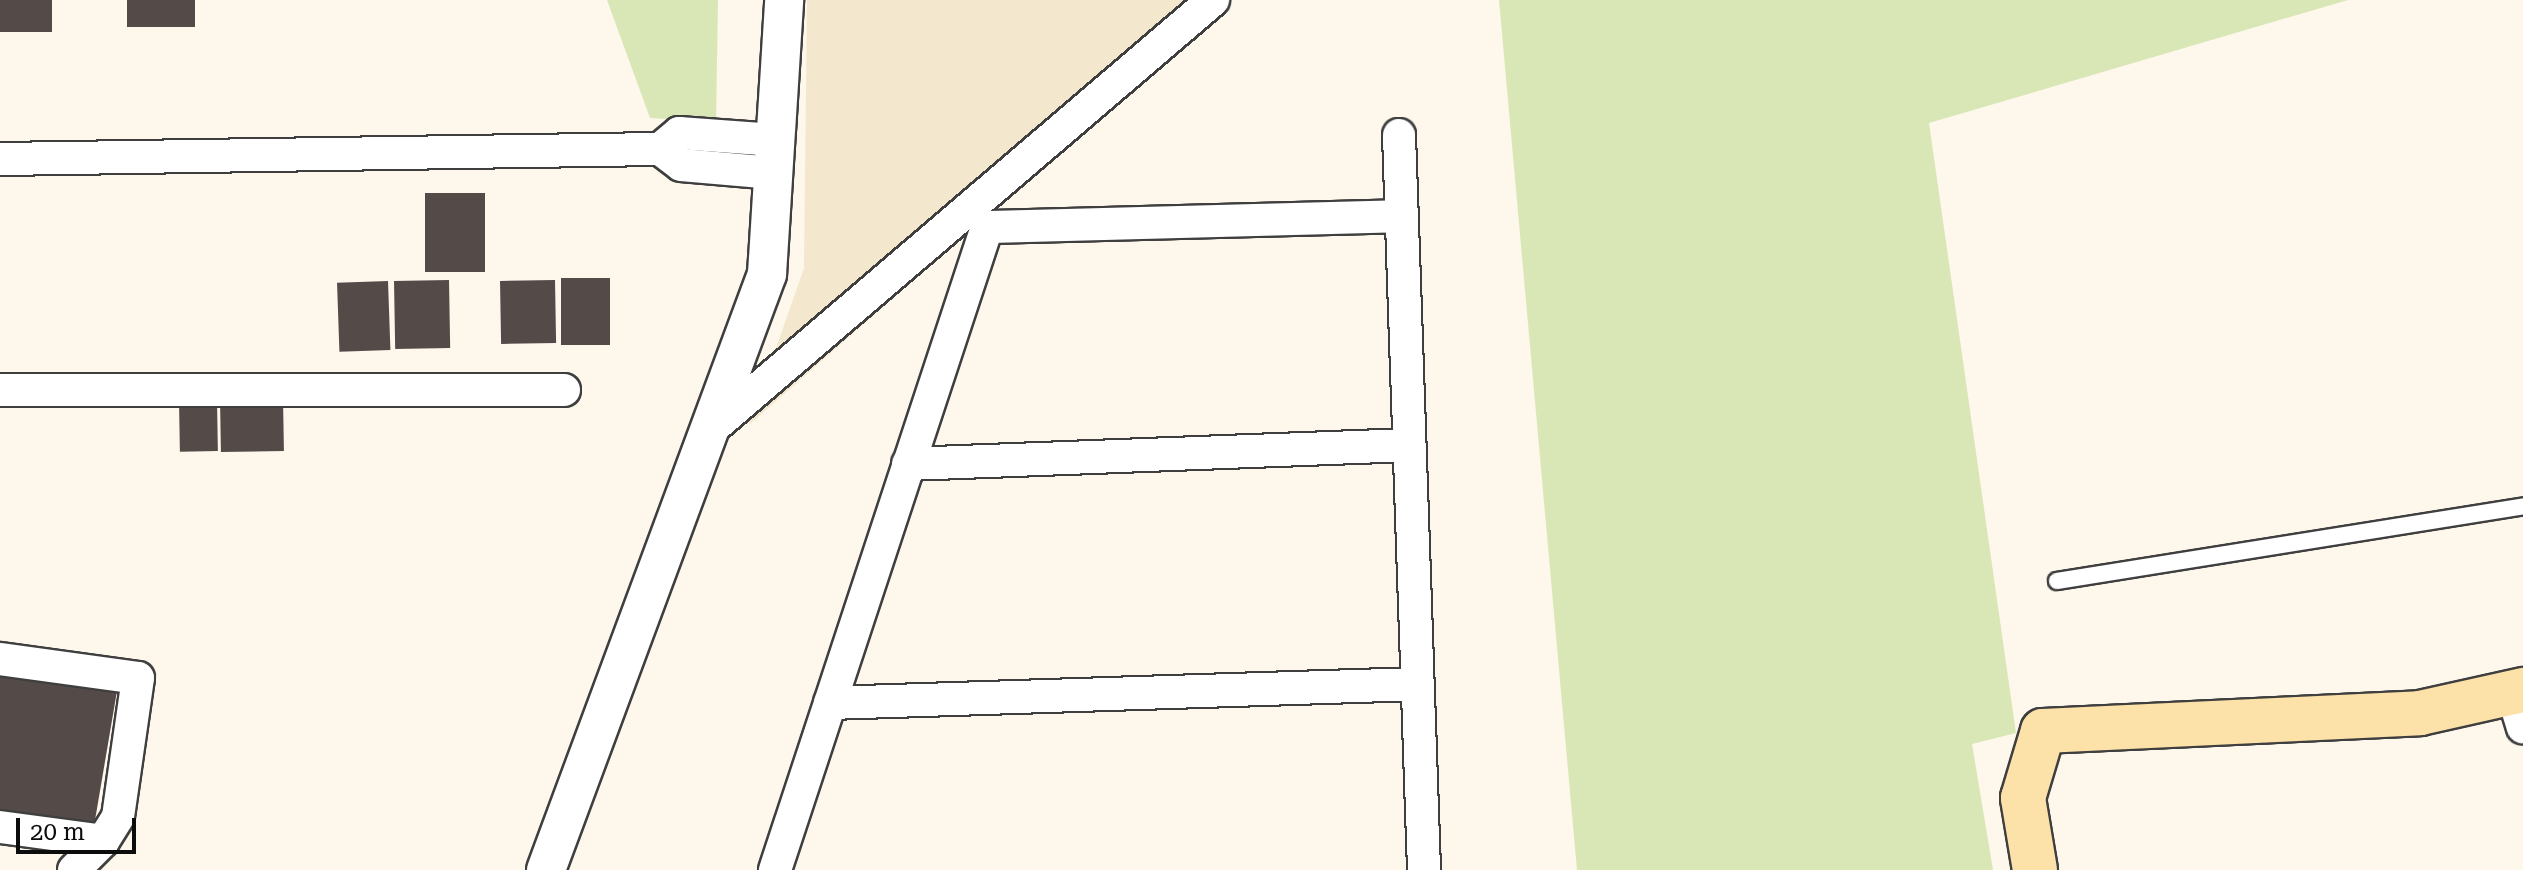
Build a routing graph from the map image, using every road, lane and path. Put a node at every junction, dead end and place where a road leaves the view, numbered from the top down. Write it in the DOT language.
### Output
graph roads {
  1 [pos="784,0"];
  2 [pos="1213,0"];
  3 [pos="1399,135"];
  4 [pos="775,157"];
  5 [pos="0,159"];
  6 [pos="1401,216"];
  7 [pos="0,390"];
  8 [pos="564,390"];
  9 [pos="710,430"];
  10 [pos="1409,445"];
  11 [pos="908,464"];
  12 [pos="2523,506"];
  13 [pos="2057,581"];
  14 [pos="0,659"];
  15 [pos="1417,684"];
  16 [pos="830,703"];
  17 [pos="2519,703"];
  18 [pos="0,827"];
  19 [pos="103,841"];
  20 [pos="74,870"];
  21 [pos="546,870"];
  22 [pos="775,870"];
  23 [pos="1424,870"];
  24 [pos="2035,870"];
  1 -- 4 [label="street"];
  2 -- 9 [label="street"];
  3 -- 6 [label="street"];
  4 -- 5 [label="street"];
  4 -- 9 [label="street"];
  6 -- 10 [label="street"];
  6 -- 11 [label="street"];
  7 -- 8 [label="street"];
  9 -- 21 [label="street"];
  10 -- 11 [label="street"];
  10 -- 15 [label="street"];
  11 -- 16 [label="street"];
  12 -- 13 [label="lane"];
  14 -- 19 [label="street"];
  15 -- 16 [label="street"];
  15 -- 23 [label="street"];
  16 -- 22 [label="street"];
  17 -- 24 [label="main road"];
  18 -- 19 [label="street"];
  19 -- 20 [label="street"];
}
